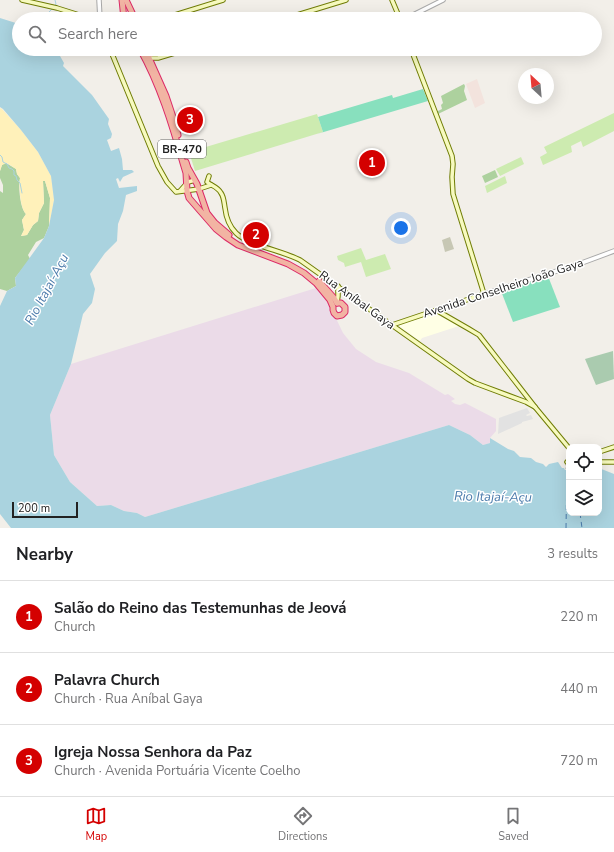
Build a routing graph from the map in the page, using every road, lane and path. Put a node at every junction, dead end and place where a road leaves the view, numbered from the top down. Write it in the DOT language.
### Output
graph roads {
  1 [pos="22,0"];
  2 [pos="98,0"];
  3 [pos="122,0"];
  4 [pos="126,0"];
  5 [pos="223,0"];
  6 [pos="346,0"];
  7 [pos="392,0"];
  8 [pos="443,0"];
  9 [pos="70,12"];
  10 [pos="99,12"];
  11 [pos="123,12"];
  12 [pos="132,12"];
  13 [pos="184,12"];
  14 [pos="307,12"];
  15 [pos="397,12"];
  16 [pos="419,12"];
  17 [pos="113,56"];
  18 [pos="165,56"];
  19 [pos="414,56"];
  20 [pos="146,57"];
  21 [pos="158,58"];
  22 [pos="153,66"];
  23 [pos="209,176"];
  24 [pos="195,180"];
  25 [pos="186,183"];
  26 [pos="212,185"];
  27 [pos="199,189"];
  28 [pos="180,191"];
  29 [pos="187,191"];
  30 [pos="614,251"];
  31 [pos="338,286"];
  32 [pos="484,294"];
  33 [pos="335,305"];
  34 [pos="436,310"];
  35 [pos="392,325"];
  36 [pos="525,393"];
  37 [pos="518,399"];
  38 [pos="535,408"];
  39 [pos="566,445"];
  40 [pos="614,447"];
  41 [pos="602,451"];
  42 [pos="602,462"];
  43 [pos="614,462"];
  1 -- 9 [label="main road"];
  2 -- 10 [label="street"];
  3 -- 11 [label="highway"];
  4 -- 12 [label="highway"];
  5 -- 13 [label="main road"];
  6 -- 14 [label="main road"];
  7 -- 15 [label="main road"];
  8 -- 16 [label="street"];
  17 -- 28 [label="main road"];
  18 -- 21 [label="main road"];
  19 -- 32 [label="main road"];
  20 -- 21 [label="main road"];
  20 -- 22 [label="highway, BR-470"];
  20 -- 25 [label="highway, BR-470"];
  21 -- 22 [label="main road"];
  22 -- 24 [label="highway, BR-470"];
  23 -- 26 [label="main road, Rua Aníbal Gaya"];
  24 -- 25 [label="main road"];
  24 -- 27 [label="highway, BR-470"];
  25 -- 27 [label="highway"];
  25 -- 28 [label="main road"];
  25 -- 29 [label="highway, BR-470"];
  26 -- 27 [label="main road"];
  26 -- 31 [label="main road, Rua Aníbal Gaya"];
  27 -- 29 [label="main road"];
  27 -- 33 [label="highway, BR-470"];
  28 -- 29 [label="main road"];
  29 -- 33 [label="highway, BR-470"];
  30 -- 32 [label="street, Avenida Conselheiro João Gaya"];
  31 -- 33 [label="main road"];
  31 -- 35 [label="main road, Rua Aníbal Gaya"];
  32 -- 34 [label="main road, Avenida Conselheiro João Gaya"];
  34 -- 35 [label="main road, Avenida Conselheiro João Gaya"];
  34 -- 36 [label="main road"];
  35 -- 37 [label="main road, Rua Aníbal Gaya"];
  36 -- 37 [label="main road"];
  36 -- 38 [label="main road"];
  37 -- 38 [label="main road, Rua Aníbal Gaya"];
  38 -- 39 [label="main road"];
  40 -- 41 [label="main road"];
  42 -- 43 [label="main road"];
}
